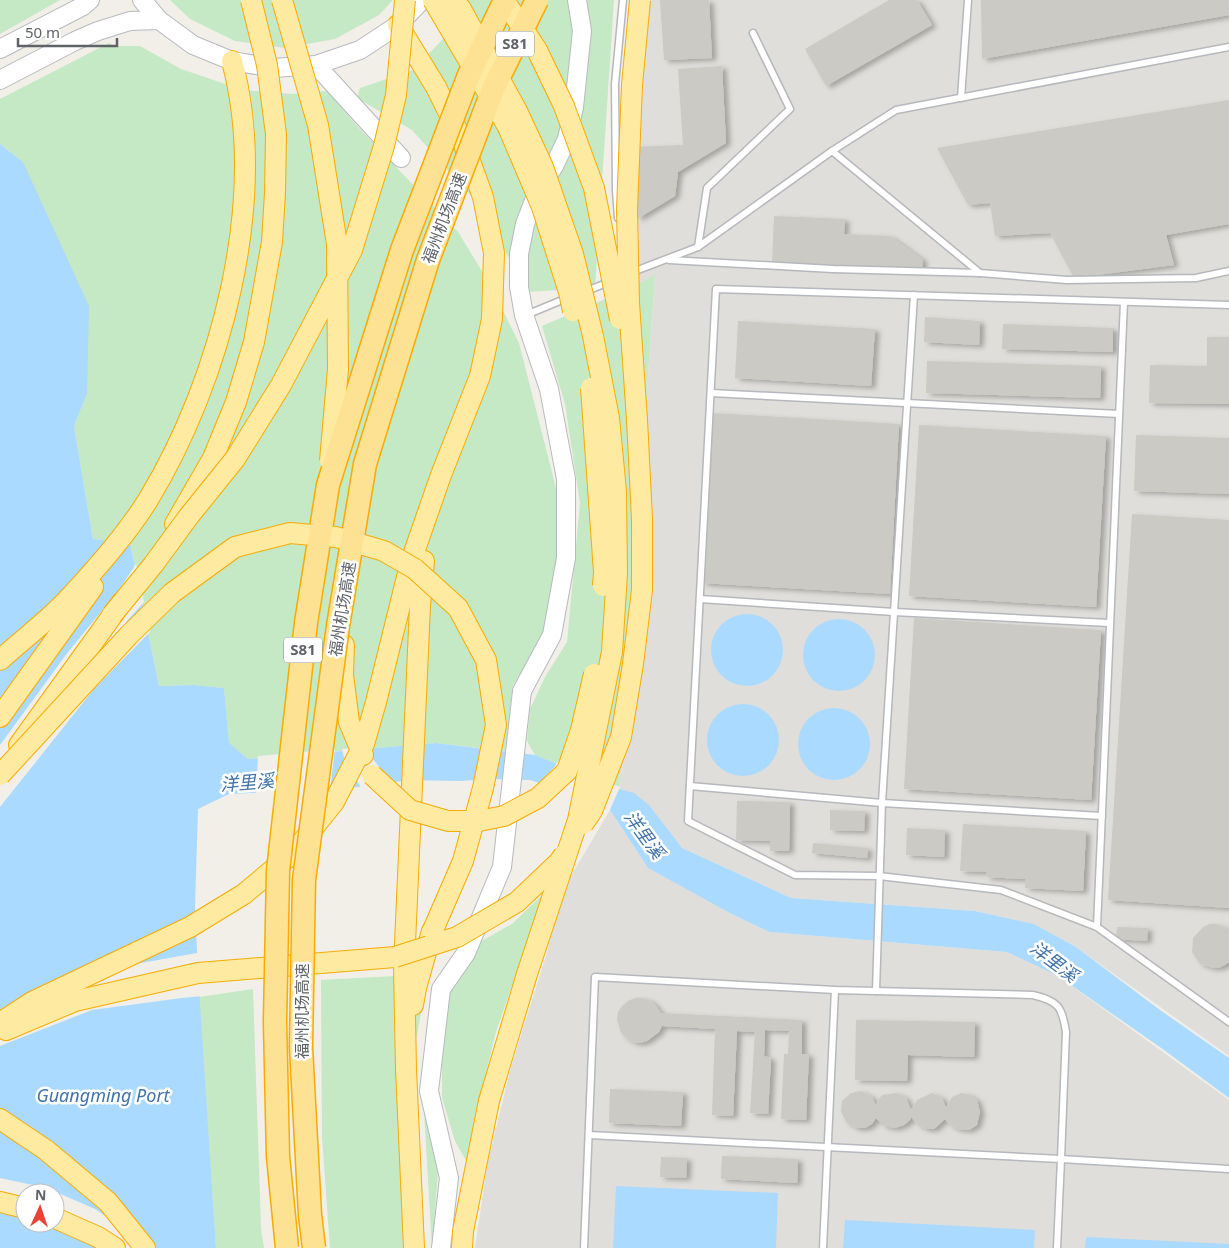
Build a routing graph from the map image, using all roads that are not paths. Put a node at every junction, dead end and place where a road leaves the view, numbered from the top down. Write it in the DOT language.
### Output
graph roads {
  1 [pos="90,0"];
  2 [pos="142,0"];
  3 [pos="251,0"];
  4 [pos="282,0"];
  5 [pos="405,0"];
  6 [pos="422,0"];
  7 [pos="432,0"];
  8 [pos="454,0"];
  9 [pos="505,0"];
  10 [pos="537,0"];
  11 [pos="577,0"];
  12 [pos="623,0"];
  13 [pos="640,0"];
  14 [pos="968,0"];
  15 [pos="158,20"];
  16 [pos="398,25"];
  17 [pos="753,33"];
  18 [pos="1229,47"];
  19 [pos="0,48"];
  20 [pos="232,61"];
  21 [pos="316,65"];
  22 [pos="0,80"];
  23 [pos="961,98"];
  24 [pos="832,151"];
  25 [pos="401,158"];
  26 [pos="618,226"];
  27 [pos="698,247"];
  28 [pos="666,260"];
  29 [pos="620,261"];
  30 [pos="1229,271"];
  31 [pos="980,273"];
  32 [pos="625,275"];
  33 [pos="914,295"];
  34 [pos="1124,302"];
  35 [pos="1229,305"];
  36 [pos="524,316"];
  37 [pos="711,393"];
  38 [pos="908,403"];
  39 [pos="1119,414"];
  40 [pos="637,420"];
  41 [pos="441,475"];
  42 [pos="328,485"];
  43 [pos="148,500"];
  44 [pos="347,580"];
  45 [pos="700,599"];
  46 [pos="894,612"];
  47 [pos="112,615"];
  48 [pos="1109,623"];
  49 [pos="0,660"];
  50 [pos="0,717"];
  51 [pos="0,770"];
  52 [pos="0,775"];
  53 [pos="690,786"];
  54 [pos="882,803"];
  55 [pos="1102,816"];
  56 [pos="879,876"];
  57 [pos="1097,927"];
  58 [pos="835,990"];
  59 [pos="876,991"];
  60 [pos="1229,1022"];
  61 [pos="0,1023"];
  62 [pos="0,1033"];
  63 [pos="406,1069"];
  64 [pos="0,1119"];
  65 [pos="589,1135"];
  66 [pos="828,1147"];
  67 [pos="1061,1159"];
  68 [pos="1229,1169"];
  69 [pos="0,1202"];
  70 [pos="15,1206"];
  71 [pos="65,1222"];
  72 [pos="115,1248"];
  73 [pos="145,1248"];
  74 [pos="287,1248"];
  75 [pos="314,1248"];
  76 [pos="414,1248"];
  77 [pos="441,1248"];
  78 [pos="462,1248"];
  79 [pos="584,1248"];
  80 [pos="823,1248"];
  81 [pos="1057,1248"];
  1 -- 19 [label="main road"];
  2 -- 15 [label="main road"];
  3 -- 47 [label="highway, bridge"];
  4 -- 42 [label="highway, bridge"];
  5 -- 47 [label="highway, bridge"];
  6 -- 16 [label="main road"];
  7 -- 44 [label="highway, bridge"];
  8 -- 78 [label="highway, bridge"];
  9 -- 40 [label="highway, bridge"];
  9 -- 42 [label="highway, 福州机场高速 / S81, bridge"];
  10 -- 44 [label="highway, 福州机场高速 / S81, bridge"];
  11 -- 36 [label="main road"];
  12 -- 26 [label="lane"];
  13 -- 40 [label="highway, bridge"];
  14 -- 23 [label="lane"];
  15 -- 20 [label="main road"];
  15 -- 22 [label="main road"];
  16 -- 21 [label="main road"];
  16 -- 41 [label="highway"];
  17 -- 27 [label="lane"];
  18 -- 23 [label="lane"];
  20 -- 21 [label="main road"];
  20 -- 43 [label="highway"];
  21 -- 25 [label="main road"];
  23 -- 24 [label="lane"];
  24 -- 27 [label="lane"];
  24 -- 31 [label="lane"];
  27 -- 28 [label="lane"];
  28 -- 31 [label="lane"];
  28 -- 32 [label="lane"];
  29 -- 32 [label="lane"];
  30 -- 31 [label="lane"];
  32 -- 36 [label="lane"];
  33 -- 34 [label="lane"];
  33 -- 37 [label="lane"];
  33 -- 38 [label="lane"];
  34 -- 35 [label="lane"];
  34 -- 39 [label="lane"];
  36 -- 77 [label="main road"];
  37 -- 38 [label="lane"];
  37 -- 45 [label="lane"];
  38 -- 39 [label="lane"];
  38 -- 46 [label="lane"];
  39 -- 48 [label="lane"];
  40 -- 62 [label="highway, bridge"];
  41 -- 61 [label="highway, bridge"];
  41 -- 63 [label="highway"];
  42 -- 74 [label="highway, 福州机场高速 / S81, bridge"];
  43 -- 49 [label="highway"];
  43 -- 50 [label="highway"];
  44 -- 75 [label="highway, 福州机场高速 / S81, bridge"];
  45 -- 46 [label="lane"];
  45 -- 53 [label="lane"];
  46 -- 48 [label="lane"];
  46 -- 54 [label="lane"];
  47 -- 51 [label="highway"];
  48 -- 55 [label="lane"];
  52 -- 63 [label="highway, bridge"];
  53 -- 54 [label="lane"];
  53 -- 56 [label="lane"];
  54 -- 55 [label="lane"];
  54 -- 56 [label="lane"];
  55 -- 57 [label="lane"];
  56 -- 57 [label="lane"];
  56 -- 59 [label="lane"];
  57 -- 60 [label="lane"];
  58 -- 59 [label="lane"];
  58 -- 65 [label="lane"];
  58 -- 66 [label="lane"];
  59 -- 67 [label="lane"];
  63 -- 76 [label="highway"];
  64 -- 73 [label="highway"];
  65 -- 66 [label="lane"];
  65 -- 79 [label="lane"];
  66 -- 67 [label="lane"];
  66 -- 80 [label="lane"];
  67 -- 68 [label="lane"];
  67 -- 81 [label="lane"];
  69 -- 70 [label="highway"];
  71 -- 72 [label="highway"];
}
